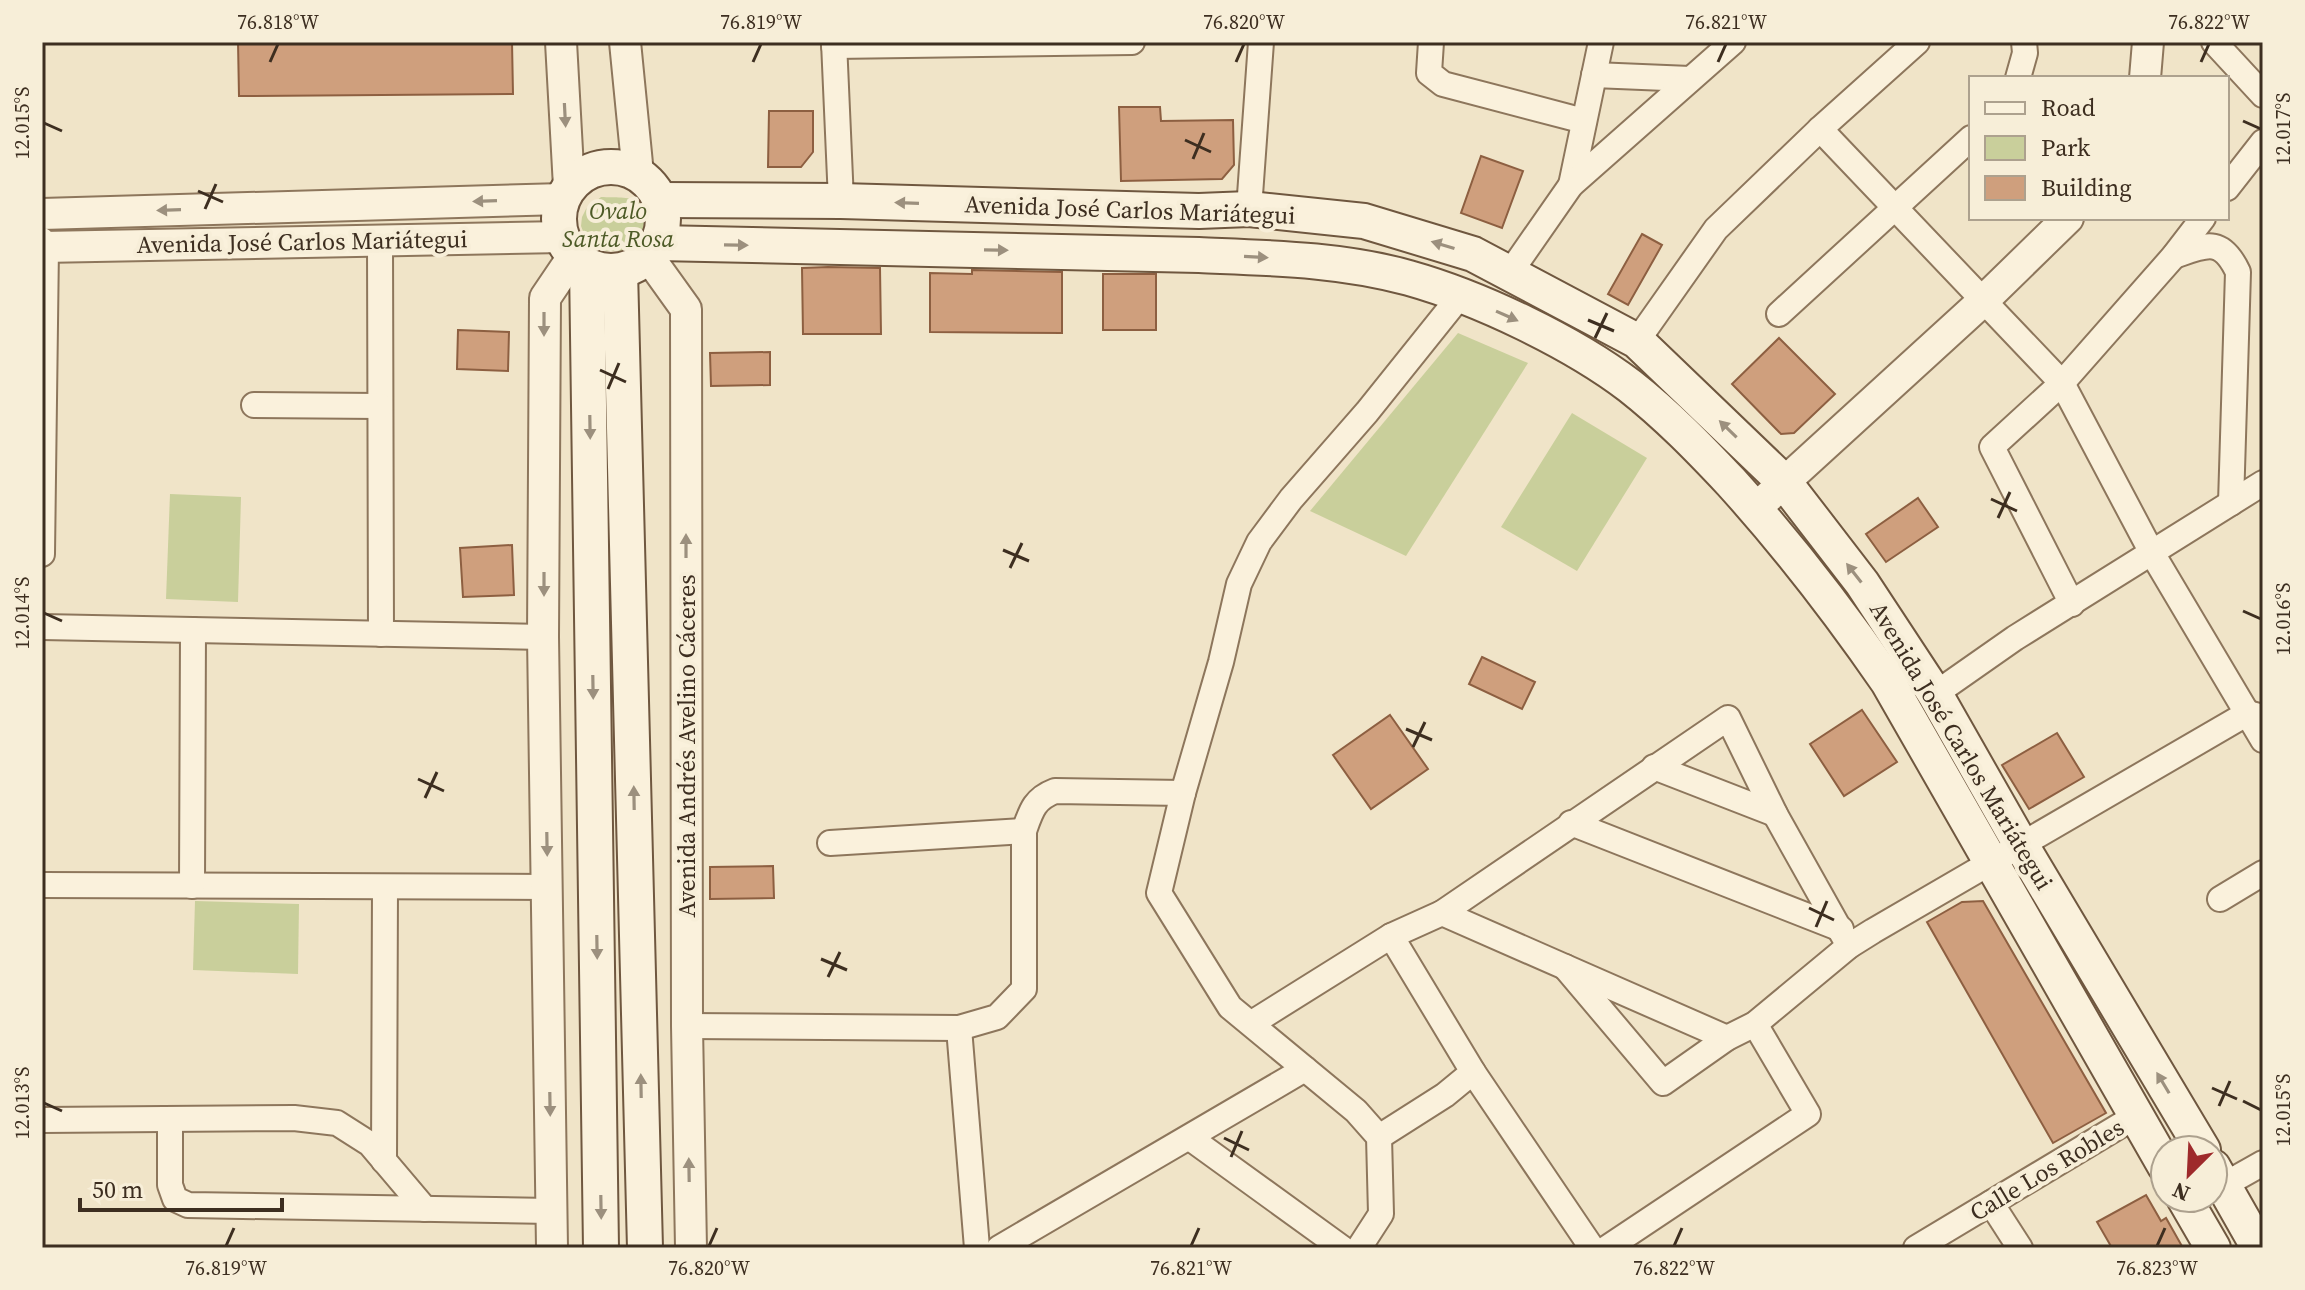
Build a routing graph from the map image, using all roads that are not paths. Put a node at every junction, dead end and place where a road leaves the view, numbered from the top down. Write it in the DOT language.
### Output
graph roads {
  1 [pos="561,42"];
  2 [pos="625,42"];
  3 [pos="1132,42"];
  4 [pos="1261,42"];
  5 [pos="1431,42"];
  6 [pos="1601,42"];
  7 [pos="1733,42"];
  8 [pos="1917,42"];
  9 [pos="2024,42"];
  10 [pos="2148,42"];
  11 [pos="2214,42"];
  12 [pos="834,44"];
  13 [pos="1594,75"];
  14 [pos="2019,76"];
  15 [pos="2145,76"];
  16 [pos="1690,79"];
  17 [pos="2263,95"];
  18 [pos="1584,121"];
  19 [pos="1820,129"];
  20 [pos="1969,140"];
  21 [pos="2263,142"];
  22 [pos="638,174"];
  23 [pos="1571,185"];
  24 [pos="2229,185"];
  25 [pos="566,193"];
  26 [pos="660,200"];
  27 [pos="841,201"];
  28 [pos="1895,208"];
  29 [pos="1249,209"];
  30 [pos="1199,211"];
  31 [pos="42,214"];
  32 [pos="2066,220"];
  33 [pos="2201,220"];
  34 [pos="380,242"];
  35 [pos="43,244"];
  36 [pos="608,255"];
  37 [pos="1199,255"];
  38 [pos="2173,257"];
  39 [pos="1509,274"];
  40 [pos="1460,296"];
  41 [pos="1984,300"];
  42 [pos="1779,314"];
  43 [pos="1637,341"];
  44 [pos="2062,383"];
  45 [pos="254,405"];
  46 [pos="380,406"];
  47 [pos="43,414"];
  48 [pos="1785,483"];
  49 [pos="2263,483"];
  50 [pos="2231,503"];
  51 [pos="1755,509"];
  52 [pos="2152,553"];
  53 [pos="42,554"];
  54 [pos="2072,604"];
  55 [pos="42,627"];
  56 [pos="193,630"];
  57 [pos="381,634"];
  58 [pos="543,637"];
  59 [pos="1935,694"];
  60 [pos="2256,715"];
  61 [pos="2263,740"];
  62 [pos="1654,767"];
  63 [pos="1183,793"];
  64 [pos="1775,814"];
  65 [pos="1571,823"];
  66 [pos="1024,831"];
  67 [pos="830,843"];
  68 [pos="2021,845"];
  69 [pos="1990,862"];
  70 [pos="2263,873"];
  71 [pos="42,885"];
  72 [pos="192,886"];
  73 [pos="385,887"];
  74 [pos="548,887"];
  75 [pos="2220,899"];
  76 [pos="1442,913"];
  77 [pos="1391,936"];
  78 [pos="1845,938"];
  79 [pos="1565,967"];
  80 [pos="1252,1023"];
  81 [pos="1755,1024"];
  82 [pos="687,1026"];
  83 [pos="959,1028"];
  84 [pos="1727,1038"];
  85 [pos="1305,1069"];
  86 [pos="1473,1072"];
  87 [pos="2136,1116"];
  88 [pos="170,1119"];
  89 [pos="42,1120"];
  90 [pos="2193,1134"];
  91 [pos="1379,1137"];
  92 [pos="1190,1138"];
  93 [pos="2149,1138"];
  94 [pos="384,1161"];
  95 [pos="2263,1163"];
  96 [pos="2229,1173"];
  97 [pos="2229,1195"];
  98 [pos="1991,1203"];
  99 [pos="425,1209"];
  100 [pos="551,1211"];
  101 [pos="2193,1214"];
  102 [pos="1043,1238"];
  103 [pos="1615,1246"];
  104 [pos="552,1248"];
  105 [pos="601,1248"];
  106 [pos="645,1248"];
  107 [pos="691,1248"];
  108 [pos="977,1248"];
  109 [pos="999,1248"];
  110 [pos="1342,1248"];
  111 [pos="1359,1248"];
  112 [pos="1592,1248"];
  113 [pos="1916,1248"];
  114 [pos="2020,1248"];
  115 [pos="2213,1248"];
  116 [pos="2259,1248"];
  1 -- 25 [label="street, one-way"];
  2 -- 22 [label="street"];
  3 -- 12 [label="street"];
  4 -- 29 [label="street"];
  5 -- 18 [label="street"];
  6 -- 13 [label="street"];
  7 -- 16 [label="street"];
  8 -- 19 [label="street"];
  9 -- 14 [label="street"];
  10 -- 15 [label="street"];
  11 -- 17 [label="street"];
  12 -- 27 [label="street"];
  13 -- 16 [label="street"];
  13 -- 18 [label="street"];
  16 -- 23 [label="street"];
  18 -- 23 [label="street"];
  19 -- 28 [label="street"];
  19 -- 43 [label="street"];
  20 -- 28 [label="street"];
  21 -- 24 [label="street"];
  22 -- 25 [label="main road"];
  22 -- 26 [label="main road"];
  23 -- 39 [label="street"];
  25 -- 31 [label="street, Avenida José Carlos Mariátegui, one-way"];
  25 -- 36 [label="main road"];
  26 -- 27 [label="main road, Avenida José Carlos Mariátegui"];
  26 -- 36 [label="main road"];
  30 -- 27 [label="main road, Avenida José Carlos Mariátegui, one-way"];
  28 -- 41 [label="street"];
  28 -- 42 [label="street"];
  29 -- 30 [label="main road, Avenida José Carlos Mariátegui"];
  39 -- 29 [label="main road, Avenida José Carlos Mariátegui, one-way"];
  30 -- 37 [label="main road"];
  32 -- 41 [label="street"];
  33 -- 38 [label="street"];
  34 -- 35 [label="street, Avenida José Carlos Mariátegui"];
  34 -- 36 [label="street, Avenida José Carlos Mariátegui"];
  34 -- 46 [label="street"];
  35 -- 47 [label="street"];
  36 -- 37 [label="main road, Avenida José Carlos Mariátegui, one-way"];
  36 -- 58 [label="street, one-way"];
  82 -- 36 [label="street, Avenida Andrés Avelino Cáceres, one-way"];
  36 -- 105 [label="main road, one-way"];
  106 -- 36 [label="main road, Avenida Andrés Avelino Cáceres, one-way"];
  37 -- 40 [label="main road, Avenida José Carlos Mariátegui, one-way"];
  38 -- 44 [label="street"];
  38 -- 50 [label="street"];
  39 -- 43 [label="main road, Avenida José Carlos Mariátegui"];
  40 -- 51 [label="main road, Avenida José Carlos Mariátegui, one-way"];
  40 -- 63 [label="street"];
  41 -- 44 [label="street"];
  41 -- 48 [label="street"];
  48 -- 43 [label="main road, Avenida José Carlos Mariátegui, one-way"];
  44 -- 52 [label="street"];
  44 -- 54 [label="street"];
  45 -- 46 [label="street"];
  46 -- 57 [label="street"];
  47 -- 53 [label="street"];
  48 -- 51 [label="street"];
  59 -- 48 [label="main road, Avenida José Carlos Mariátegui, one-way"];
  49 -- 50 [label="street"];
  50 -- 52 [label="street"];
  51 -- 69 [label="main road, Avenida José Carlos Mariátegui"];
  52 -- 54 [label="street"];
  52 -- 60 [label="street"];
  54 -- 59 [label="street"];
  55 -- 56 [label="street"];
  56 -- 57 [label="street"];
  56 -- 72 [label="street"];
  57 -- 58 [label="street"];
  58 -- 74 [label="street, one-way"];
  59 -- 68 [label="main road, Avenida José Carlos Mariátegui"];
  60 -- 61 [label="street"];
  60 -- 68 [label="street"];
  62 -- 64 [label="street"];
  62 -- 64 [label="street"];
  62 -- 65 [label="street"];
  63 -- 66 [label="street"];
  63 -- 80 [label="street"];
  64 -- 78 [label="street"];
  65 -- 76 [label="street"];
  65 -- 78 [label="street"];
  66 -- 67 [label="street"];
  66 -- 83 [label="street"];
  68 -- 69 [label="street"];
  90 -- 68 [label="main road, Avenida José Carlos Mariátegui, one-way"];
  69 -- 78 [label="street"];
  69 -- 87 [label="main road, Avenida José Carlos Mariátegui"];
  70 -- 75 [label="street"];
  71 -- 72 [label="street"];
  72 -- 73 [label="street"];
  73 -- 74 [label="street"];
  73 -- 94 [label="street"];
  74 -- 100 [label="street, one-way"];
  76 -- 77 [label="street"];
  76 -- 79 [label="street"];
  77 -- 80 [label="street"];
  77 -- 86 [label="street"];
  78 -- 81 [label="street"];
  79 -- 84 [label="street"];
  79 -- 84 [label="street"];
  80 -- 85 [label="street"];
  81 -- 84 [label="street"];
  81 -- 103 [label="street"];
  82 -- 83 [label="street"];
  107 -- 82 [label="street, Avenida Andrés Avelino Cáceres, one-way"];
  83 -- 108 [label="street"];
  85 -- 91 [label="street"];
  85 -- 92 [label="street"];
  86 -- 91 [label="street"];
  86 -- 112 [label="street"];
  87 -- 93 [label="main road, Avenida José Carlos Mariátegui"];
  87 -- 98 [label="street, Calle Los Robles"];
  88 -- 89 [label="street"];
  88 -- 94 [label="street"];
  88 -- 99 [label="street"];
  91 -- 111 [label="street"];
  92 -- 102 [label="street"];
  92 -- 110 [label="street"];
  94 -- 99 [label="street"];
  95 -- 96 [label="street"];
  97 -- 116 [label="main road"];
  98 -- 113 [label="street, Calle Los Robles"];
  98 -- 114 [label="street"];
  99 -- 100 [label="street"];
  100 -- 104 [label="street"];
  101 -- 115 [label="main road"];
  102 -- 109 [label="street"];
}
